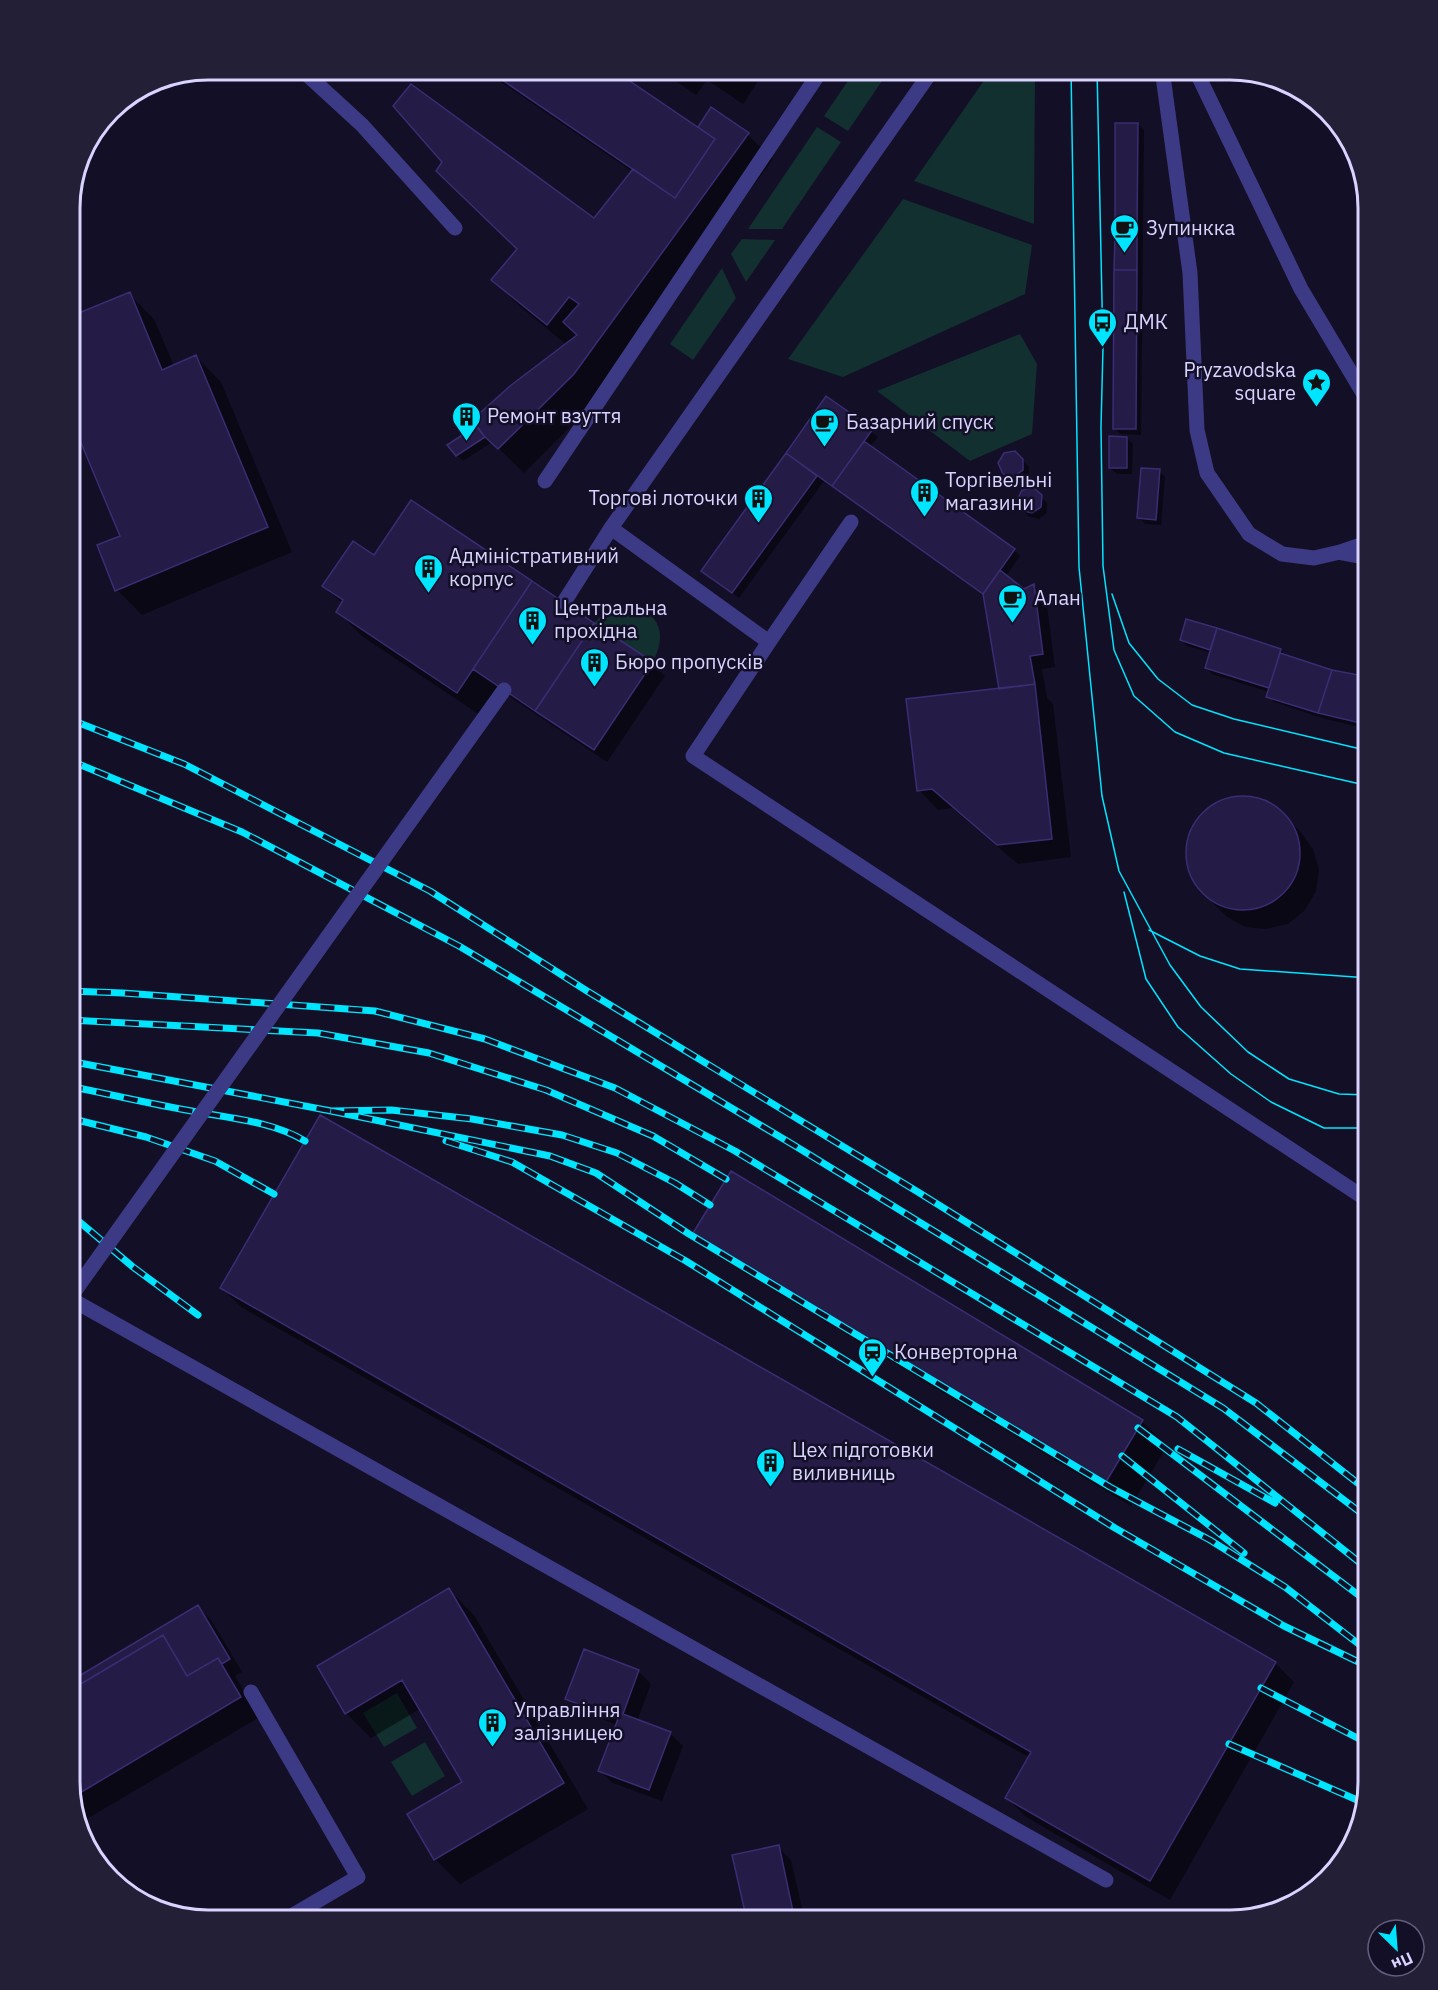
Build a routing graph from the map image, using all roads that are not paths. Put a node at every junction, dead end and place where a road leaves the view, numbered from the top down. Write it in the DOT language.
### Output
graph roads {
  1 [pos="313,80"];
  2 [pos="815,80"];
  3 [pos="925,80"];
  4 [pos="1164,80"];
  5 [pos="1200,80"];
  6 [pos="455,228"];
  7 [pos="1358,385"];
  8 [pos="545,481"];
  9 [pos="851,522"];
  10 [pos="611,528"];
  11 [pos="1358,546"];
  12 [pos="1340,552"];
  13 [pos="1358,556"];
  14 [pos="564,602"];
  15 [pos="769,642"];
  16 [pos="504,690"];
  17 [pos="1358,1194"];
  18 [pos="79,1285"];
  19 [pos="79,1305"];
  20 [pos="251,1692"];
  21 [pos="1106,1880"];
  22 [pos="301,1910"];
  1 -- 6 [label="street"];
  2 -- 8 [label="street"];
  3 -- 10 [label="street"];
  4 -- 12 [label="street"];
  5 -- 7 [label="street"];
  9 -- 15 [label="street"];
  10 -- 14 [label="street"];
  10 -- 15 [label="street"];
  11 -- 12 [label="street"];
  12 -- 13 [label="street"];
  15 -- 17 [label="street"];
  16 -- 18 [label="street, bridge"];
  19 -- 21 [label="street"];
  20 -- 22 [label="street"];
}
